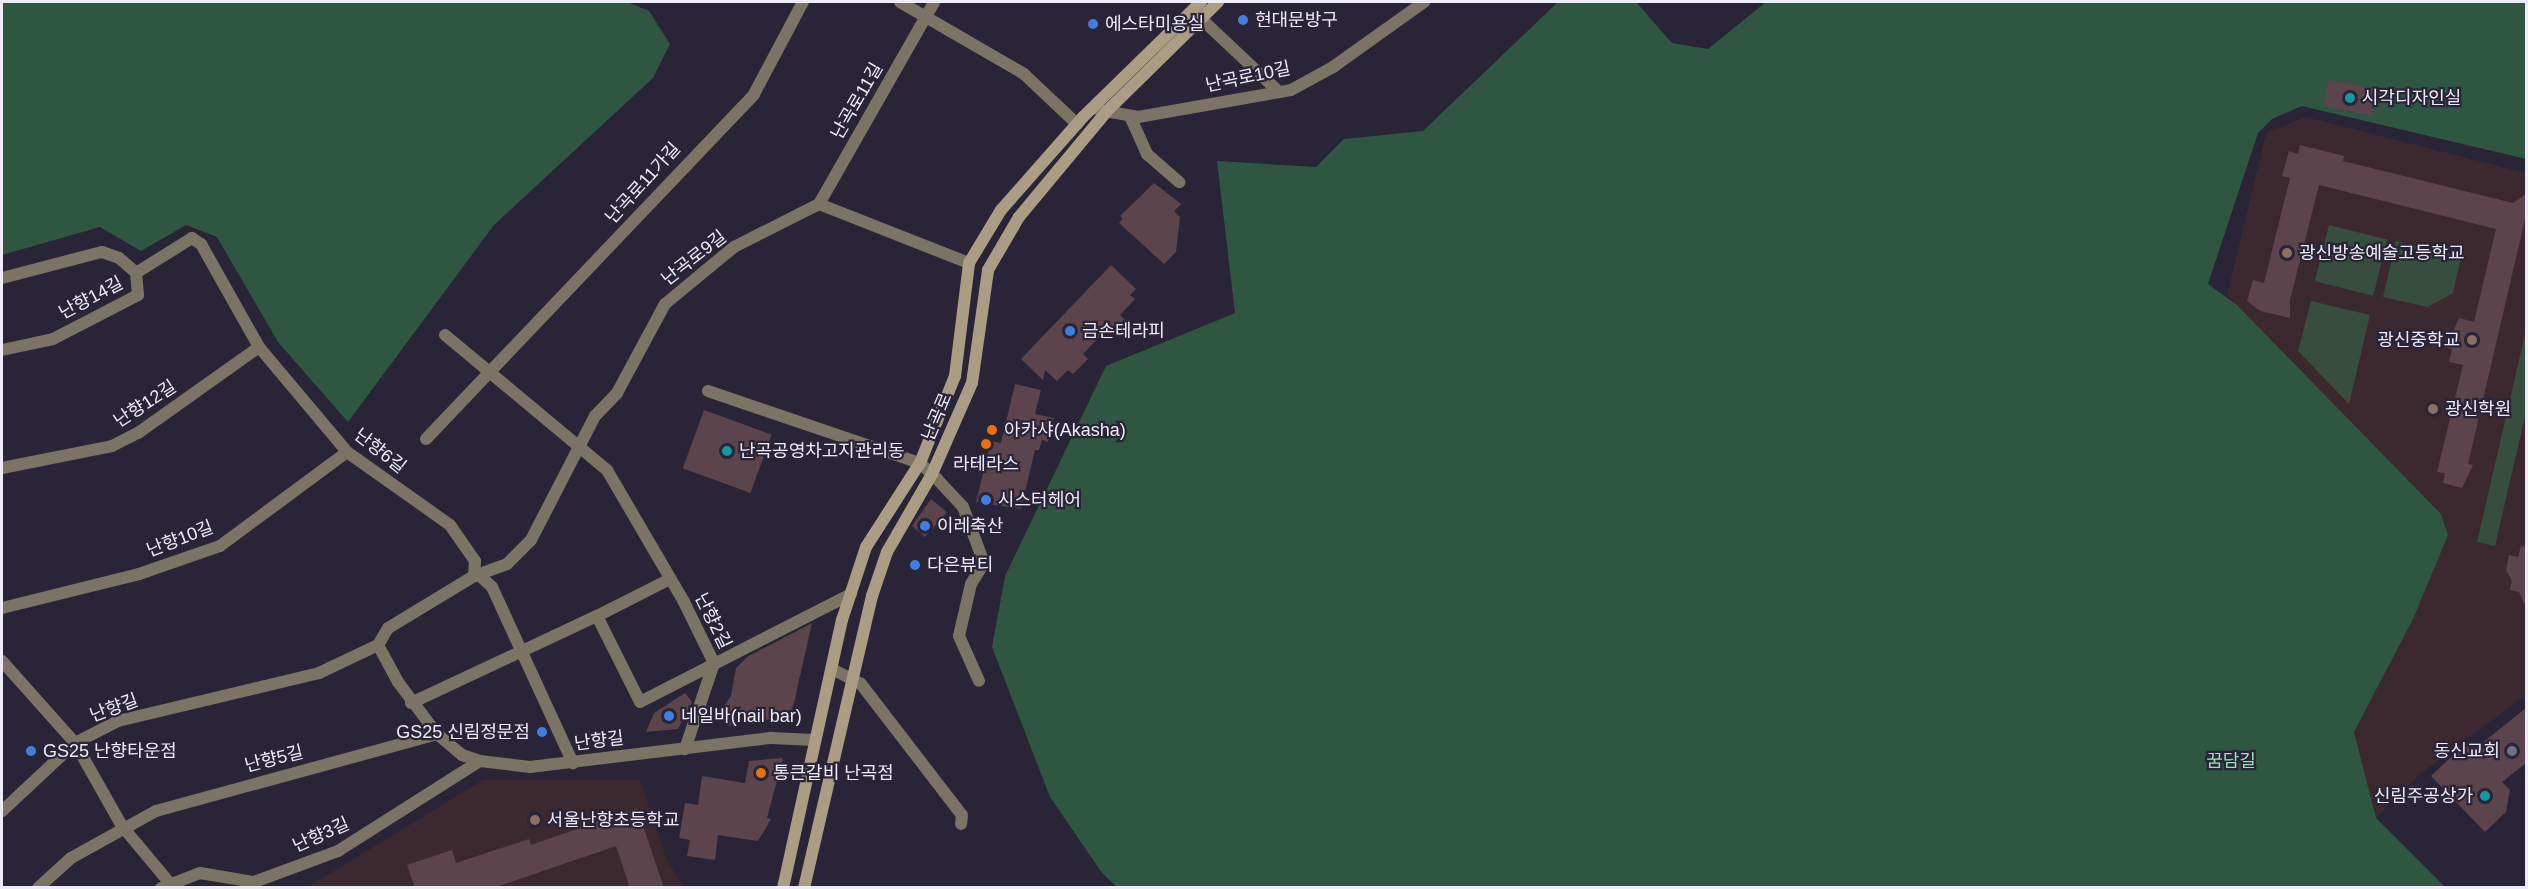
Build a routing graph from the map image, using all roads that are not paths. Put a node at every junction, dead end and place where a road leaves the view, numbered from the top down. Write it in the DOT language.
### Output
graph roads {
  1 [pos="803,2"];
  2 [pos="900,2"];
  3 [pos="934,2"];
  4 [pos="1218,2"];
  5 [pos="1424,2"];
  6 [pos="1200,7"];
  7 [pos="926,15"];
  8 [pos="1279,92"];
  9 [pos="1092,108"];
  10 [pos="1107,111"];
  11 [pos="1130,116"];
  12 [pos="1077,124"];
  13 [pos="1179,182"];
  14 [pos="819,204"];
  15 [pos="201,244"];
  16 [pos="969,263"];
  17 [pos="136,273"];
  18 [pos="2,278"];
  19 [pos="445,335"];
  20 [pos="259,347"];
  21 [pos="2,350"];
  22 [pos="491,376"];
  23 [pos="708,391"];
  24 [pos="426,439"];
  25 [pos="347,452"];
  26 [pos="581,452"];
  27 [pos="920,463"];
  28 [pos="2,468"];
  29 [pos="932,474"];
  30 [pos="476,575"];
  31 [pos="670,579"];
  32 [pos="851,594"];
  33 [pos="2,608"];
  34 [pos="597,616"];
  35 [pos="378,645"];
  36 [pos="523,653"];
  37 [pos="2,661"];
  38 [pos="714,663"];
  39 [pos="834,670"];
  40 [pos="853,680"];
  41 [pos="979,681"];
  42 [pos="411,703"];
  43 [pos="437,734"];
  44 [pos="814,740"];
  45 [pos="75,743"];
  46 [pos="685,749"];
  47 [pos="480,760"];
  48 [pos="573,763"];
  49 [pos="2,811"];
  50 [pos="960,824"];
  51 [pos="122,826"];
  52 [pos="164,884"];
  53 [pos="38,888"];
  54 [pos="783,888"];
  55 [pos="804,888"];
  1 -- 22 [label="street, 난곡로11가길"];
  2 -- 7 [label="street"];
  3 -- 7 [label="street, 난곡로11길"];
  4 -- 6 [label="main road, 난곡로"];
  5 -- 8 [label="street, 난곡로10길"];
  6 -- 8 [label="street"];
  6 -- 9 [label="main road, 난곡로"];
  6 -- 10 [label="main road, 난곡로"];
  7 -- 12 [label="street"];
  7 -- 14 [label="street, 난곡로11길"];
  8 -- 11 [label="street, 난곡로10길"];
  9 -- 10 [label="street, 난곡로10길"];
  9 -- 12 [label="main road, 난곡로"];
  10 -- 11 [label="street, 난곡로10길"];
  10 -- 29 [label="main road, 난곡로"];
  11 -- 13 [label="street"];
  12 -- 16 [label="main road, 난곡로"];
  14 -- 16 [label="street"];
  14 -- 26 [label="street, 난곡로9길"];
  15 -- 17 [label="street, 난향14길"];
  15 -- 20 [label="street, 난향6길"];
  16 -- 27 [label="main road, 난곡로"];
  17 -- 18 [label="street"];
  17 -- 21 [label="street, 난향14길"];
  19 -- 22 [label="street"];
  20 -- 25 [label="street, 난향6길"];
  20 -- 28 [label="street, 난향12길"];
  22 -- 24 [label="street, 난곡로11가길"];
  22 -- 26 [label="street"];
  23 -- 27 [label="street, 난곡로"];
  25 -- 30 [label="street, 난향6길"];
  25 -- 33 [label="street, 난향10길"];
  26 -- 30 [label="street, 난곡로9길"];
  26 -- 31 [label="street, 난향2길"];
  27 -- 29 [label="street"];
  27 -- 32 [label="main road, 난곡로"];
  29 -- 40 [label="main road, 난곡로"];
  29 -- 41 [label="street"];
  30 -- 35 [label="street"];
  30 -- 36 [label="street"];
  31 -- 34 [label="street"];
  31 -- 38 [label="street, 난향2길"];
  32 -- 38 [label="street"];
  32 -- 39 [label="main road, 난곡로"];
  34 -- 36 [label="street"];
  34 -- 38 [label="street"];
  35 -- 42 [label="street, 난향길"];
  35 -- 45 [label="street, 난향길"];
  36 -- 42 [label="street"];
  36 -- 48 [label="street"];
  37 -- 45 [label="street, 난향길"];
  38 -- 46 [label="street, 난향2길"];
  39 -- 40 [label="street"];
  39 -- 44 [label="main road, 난곡로"];
  40 -- 50 [label="street"];
  40 -- 55 [label="main road, 난곡로"];
  42 -- 43 [label="street, 난향길"];
  43 -- 47 [label="street, 난향길"];
  43 -- 51 [label="street, 난향5길"];
  44 -- 46 [label="street, 난향길"];
  44 -- 54 [label="main road, 난곡로"];
  45 -- 49 [label="street"];
  45 -- 51 [label="street, 난향길"];
  46 -- 48 [label="street, 난향길"];
  47 -- 48 [label="street, 난향길"];
  47 -- 52 [label="street, 난향3길"];
  51 -- 52 [label="street"];
  51 -- 53 [label="street, 난향5길"];
}
